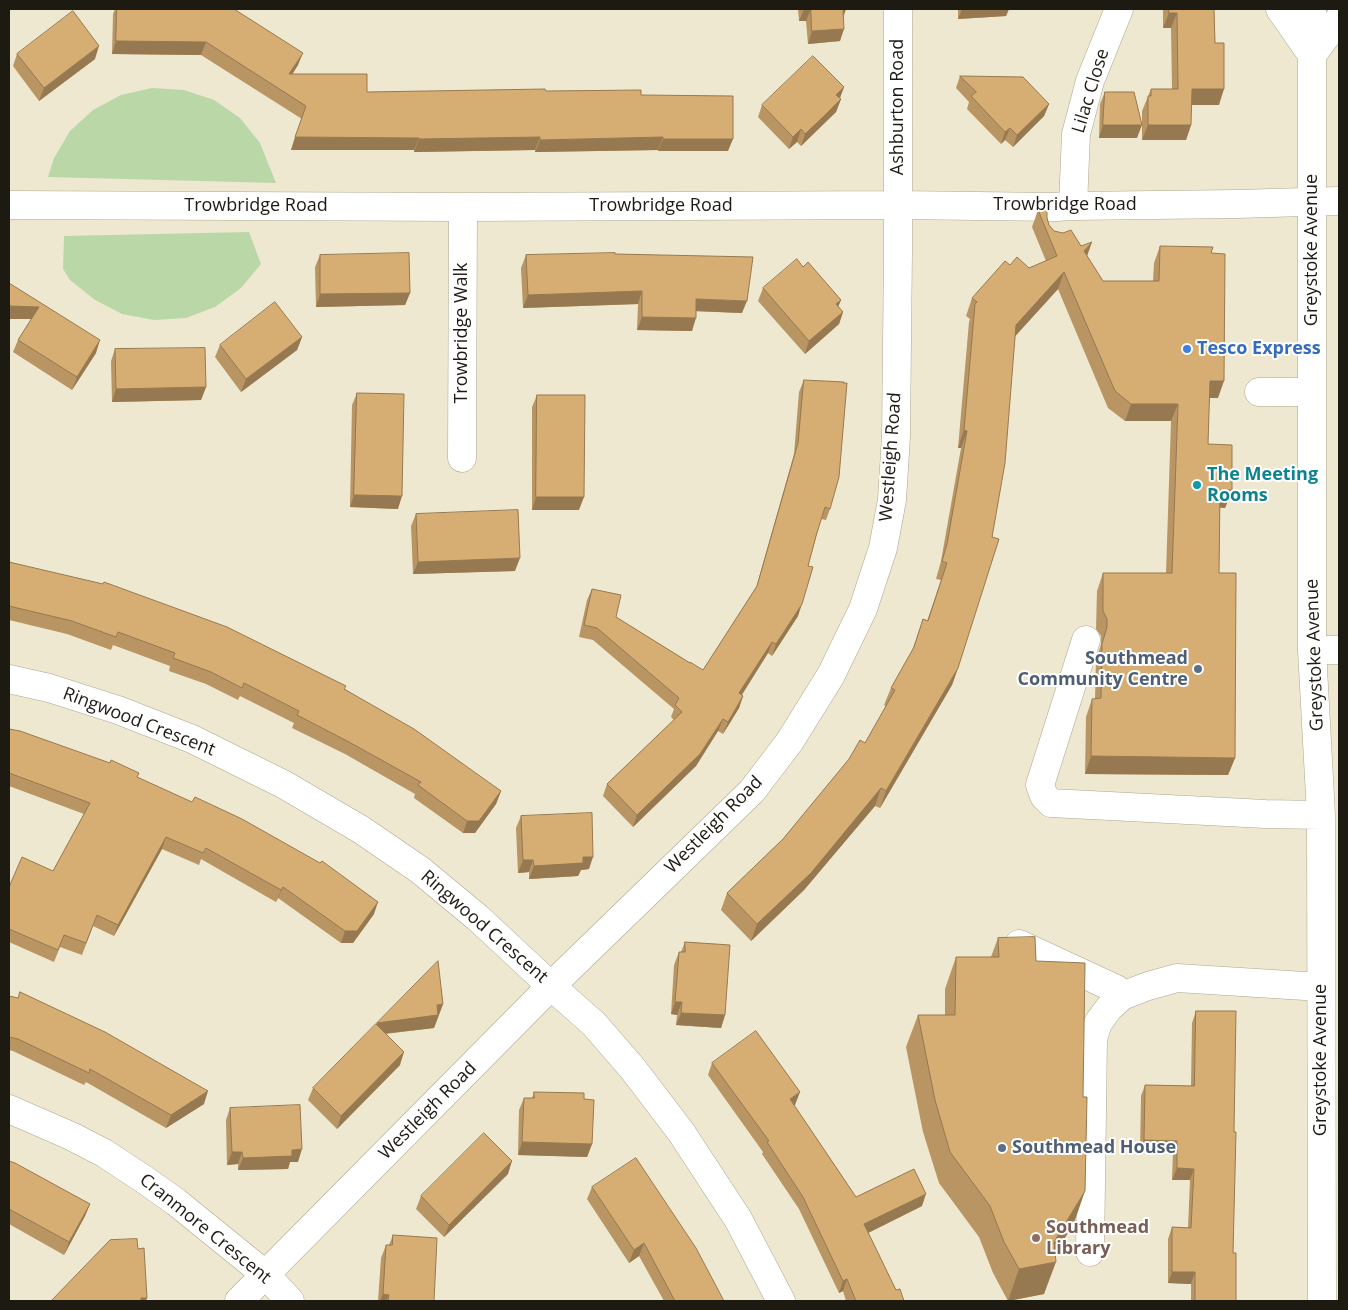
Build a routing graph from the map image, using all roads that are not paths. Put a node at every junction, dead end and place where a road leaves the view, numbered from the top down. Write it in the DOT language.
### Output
graph roads {
  1 [pos="898,9"];
  2 [pos="1119,9"];
  3 [pos="1280,9"];
  4 [pos="1312,9"];
  5 [pos="1339,20"];
  6 [pos="1312,55"];
  7 [pos="1339,201"];
  8 [pos="1312,202"];
  9 [pos="898,204"];
  10 [pos="9,205"];
  11 [pos="1064,206"];
  12 [pos="463,207"];
  13 [pos="1056,235"];
  14 [pos="1259,392"];
  15 [pos="1312,392"];
  16 [pos="462,458"];
  17 [pos="1086,640"];
  18 [pos="1312,650"];
  19 [pos="1339,650"];
  20 [pos="9,678"];
  21 [pos="1321,815"];
  22 [pos="1019,944"];
  23 [pos="551,986"];
  24 [pos="1321,987"];
  25 [pos="1122,996"];
  26 [pos="9,1109"];
  27 [pos="1090,1252"];
  28 [pos="266,1275"];
  29 [pos="239,1301"];
  30 [pos="290,1301"];
  31 [pos="781,1301"];
  32 [pos="1322,1301"];
  1 -- 9 [label="street, Ashburton Road"];
  2 -- 11 [label="street, Lilac Close"];
  3 -- 6 [label="street"];
  4 -- 6 [label="street, Greystoke Avenue"];
  5 -- 6 [label="street"];
  6 -- 8 [label="street, Greystoke Avenue"];
  7 -- 8 [label="street, Trowbridge Road"];
  8 -- 11 [label="street, Trowbridge Road"];
  8 -- 15 [label="street, Greystoke Avenue"];
  9 -- 11 [label="street, Trowbridge Road"];
  9 -- 12 [label="street, Trowbridge Road"];
  9 -- 23 [label="street, Westleigh Road"];
  10 -- 12 [label="street, Trowbridge Road"];
  11 -- 13 [label="street, Lilac Close"];
  12 -- 16 [label="street, Trowbridge Walk"];
  14 -- 15 [label="street"];
  15 -- 18 [label="street, Greystoke Avenue"];
  17 -- 21 [label="street"];
  18 -- 19 [label="street"];
  18 -- 21 [label="street, Greystoke Avenue"];
  20 -- 23 [label="street, Ringwood Crescent"];
  21 -- 24 [label="street, Greystoke Avenue"];
  22 -- 25 [label="street"];
  23 -- 28 [label="street, Westleigh Road"];
  23 -- 31 [label="street, Ringwood Crescent"];
  24 -- 25 [label="street"];
  24 -- 32 [label="street, Greystoke Avenue"];
  25 -- 27 [label="street"];
  26 -- 28 [label="street, Cranmore Crescent"];
  28 -- 29 [label="street, Westleigh Road"];
  28 -- 30 [label="street, Cranmore Crescent"];
}
